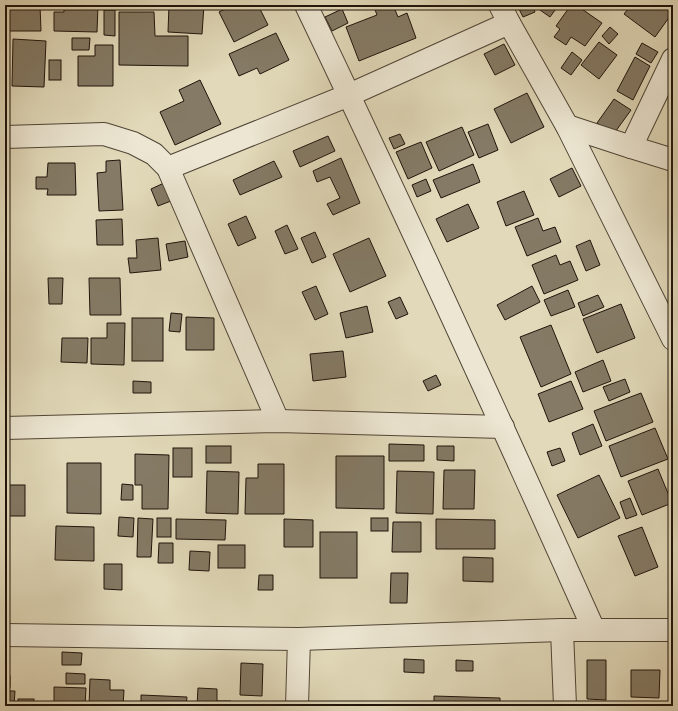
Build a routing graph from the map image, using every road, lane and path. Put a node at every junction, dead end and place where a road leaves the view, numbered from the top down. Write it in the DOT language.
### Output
graph roads {
  1 [pos="306,5"];
  2 [pos="505,14"];
  3 [pos="673,60"];
  4 [pos="349,95"];
  5 [pos="567,126"];
  6 [pos="5,136"];
  7 [pos="631,147"];
  8 [pos="673,160"];
  9 [pos="168,168"];
  10 [pos="673,339"];
  11 [pos="278,421"];
  12 [pos="503,427"];
  13 [pos="5,428"];
  14 [pos="562,630"];
  15 [pos="594,630"];
  16 [pos="673,630"];
  17 [pos="5,635"];
  18 [pos="299,639"];
  19 [pos="297,706"];
  20 [pos="565,706"];
  1 -- 4 [label="street"];
  2 -- 4 [label="street"];
  2 -- 5 [label="street"];
  3 -- 7 [label="street"];
  4 -- 9 [label="street"];
  4 -- 12 [label="street"];
  5 -- 7 [label="street"];
  5 -- 10 [label="street"];
  6 -- 9 [label="street"];
  7 -- 8 [label="street"];
  9 -- 11 [label="street"];
  11 -- 12 [label="street"];
  11 -- 13 [label="street"];
  12 -- 15 [label="street"];
  14 -- 15 [label="street"];
  14 -- 18 [label="street"];
  14 -- 20 [label="street"];
  15 -- 16 [label="street"];
  17 -- 18 [label="street"];
  18 -- 19 [label="street"];
}
